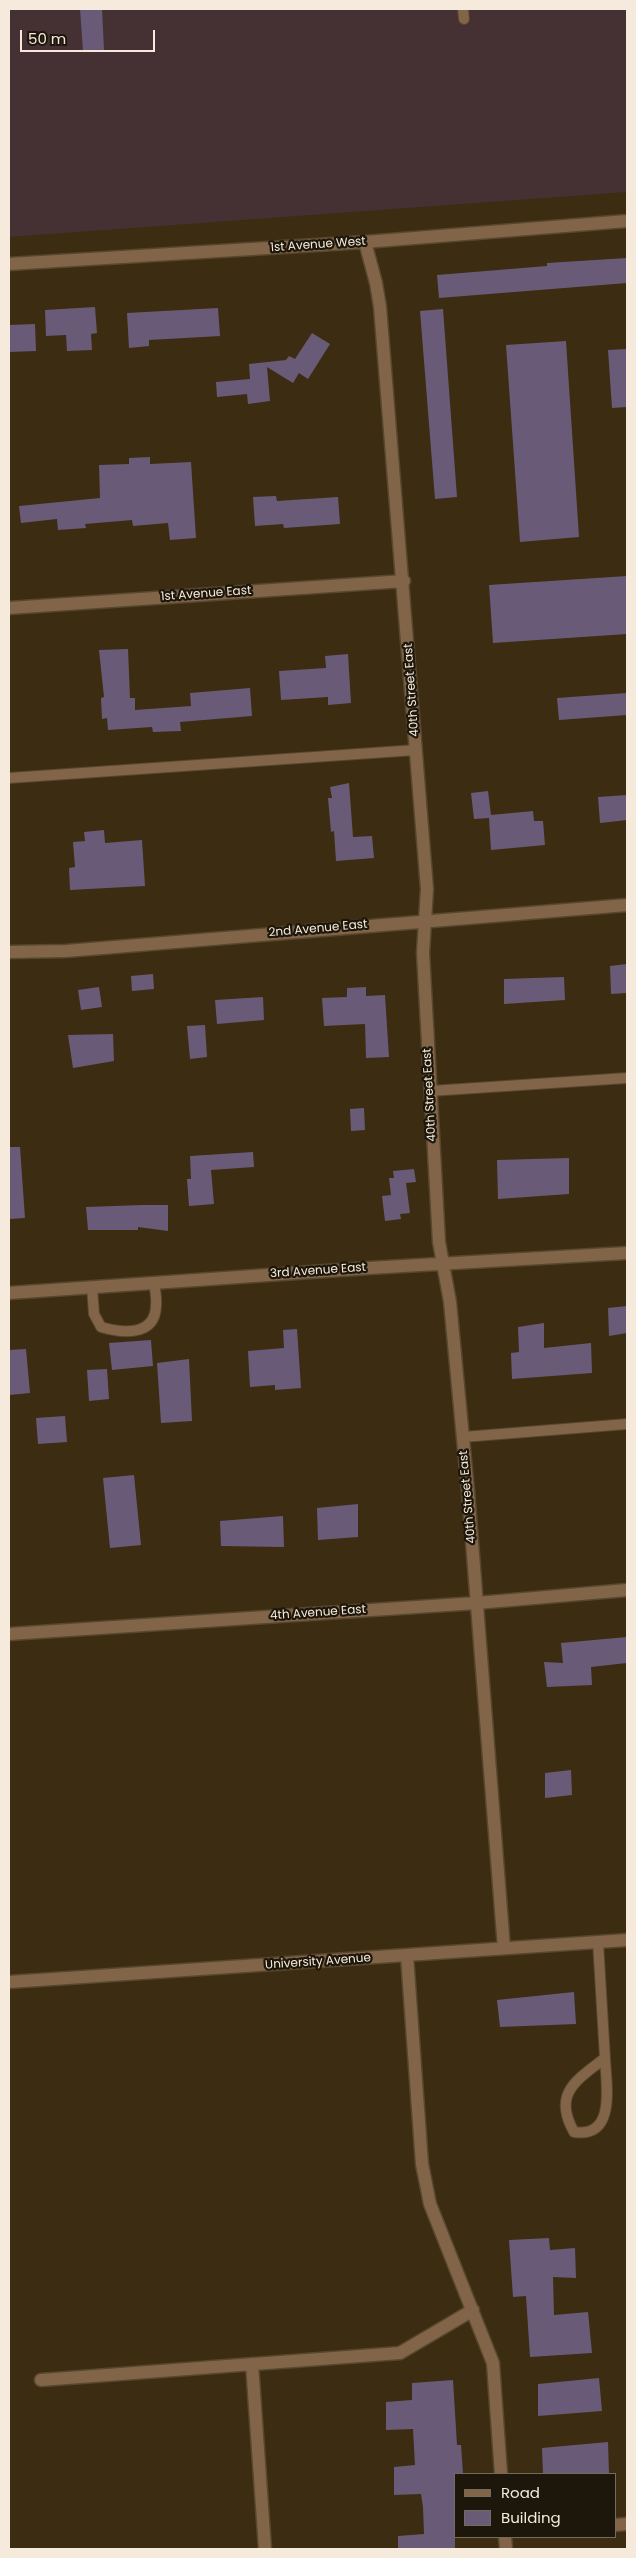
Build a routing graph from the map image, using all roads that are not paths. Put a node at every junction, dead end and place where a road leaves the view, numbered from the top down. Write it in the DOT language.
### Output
graph roads {
  1 [pos="627,221"];
  2 [pos="365,242"];
  3 [pos="9,264"];
  4 [pos="404,581"];
  5 [pos="9,608"];
  6 [pos="416,750"];
  7 [pos="9,778"];
  8 [pos="627,905"];
  9 [pos="425,920"];
  10 [pos="9,952"];
  11 [pos="627,1078"];
  12 [pos="430,1091"];
  13 [pos="627,1253"];
  14 [pos="443,1263"];
  15 [pos="154,1282"];
  16 [pos="92,1287"];
  17 [pos="9,1292"];
  18 [pos="627,1424"];
  19 [pos="463,1437"];
  20 [pos="627,1590"];
  21 [pos="477,1603"];
  22 [pos="9,1634"];
  23 [pos="627,1940"];
  24 [pos="598,1942"];
  25 [pos="504,1948"];
  26 [pos="407,1956"];
  27 [pos="9,1982"];
  28 [pos="605,2058"];
  29 [pos="473,2310"];
  30 [pos="252,2364"];
  31 [pos="41,2380"];
  32 [pos="501,2473"];
  33 [pos="265,2549"];
  1 -- 2 [label="street, 1st Avenue West"];
  2 -- 3 [label="street, 1st Avenue West"];
  2 -- 4 [label="street, 40th Street East"];
  4 -- 5 [label="street, 1st Avenue East"];
  4 -- 6 [label="street, 40th Street East"];
  6 -- 7 [label="lane"];
  6 -- 9 [label="street, 40th Street East"];
  8 -- 9 [label="street, 2nd Avenue East"];
  9 -- 10 [label="street, 2nd Avenue East"];
  9 -- 12 [label="street, 40th Street East"];
  11 -- 12 [label="lane"];
  12 -- 14 [label="street, 40th Street East"];
  13 -- 14 [label="street, 3rd Avenue East"];
  14 -- 15 [label="street, 3rd Avenue East"];
  14 -- 19 [label="street, 40th Street East"];
  15 -- 16 [label="street, 3rd Avenue East"];
  15 -- 16 [label="lane"];
  16 -- 17 [label="street, 3rd Avenue East"];
  18 -- 19 [label="lane"];
  19 -- 21 [label="street, 40th Street East"];
  20 -- 21 [label="street, 4th Avenue East"];
  21 -- 22 [label="street, 4th Avenue East"];
  21 -- 25 [label="street, 40th Street East"];
  23 -- 24 [label="street, University Avenue"];
  24 -- 25 [label="street, University Avenue"];
  24 -- 28 [label="lane"];
  25 -- 26 [label="street, University Avenue"];
  26 -- 27 [label="street, University Avenue"];
  26 -- 29 [label="street"];
  28 -- 28 [label="lane"];
  29 -- 30 [label="street"];
  29 -- 32 [label="street"];
  30 -- 31 [label="street"];
  30 -- 33 [label="street"];
}
